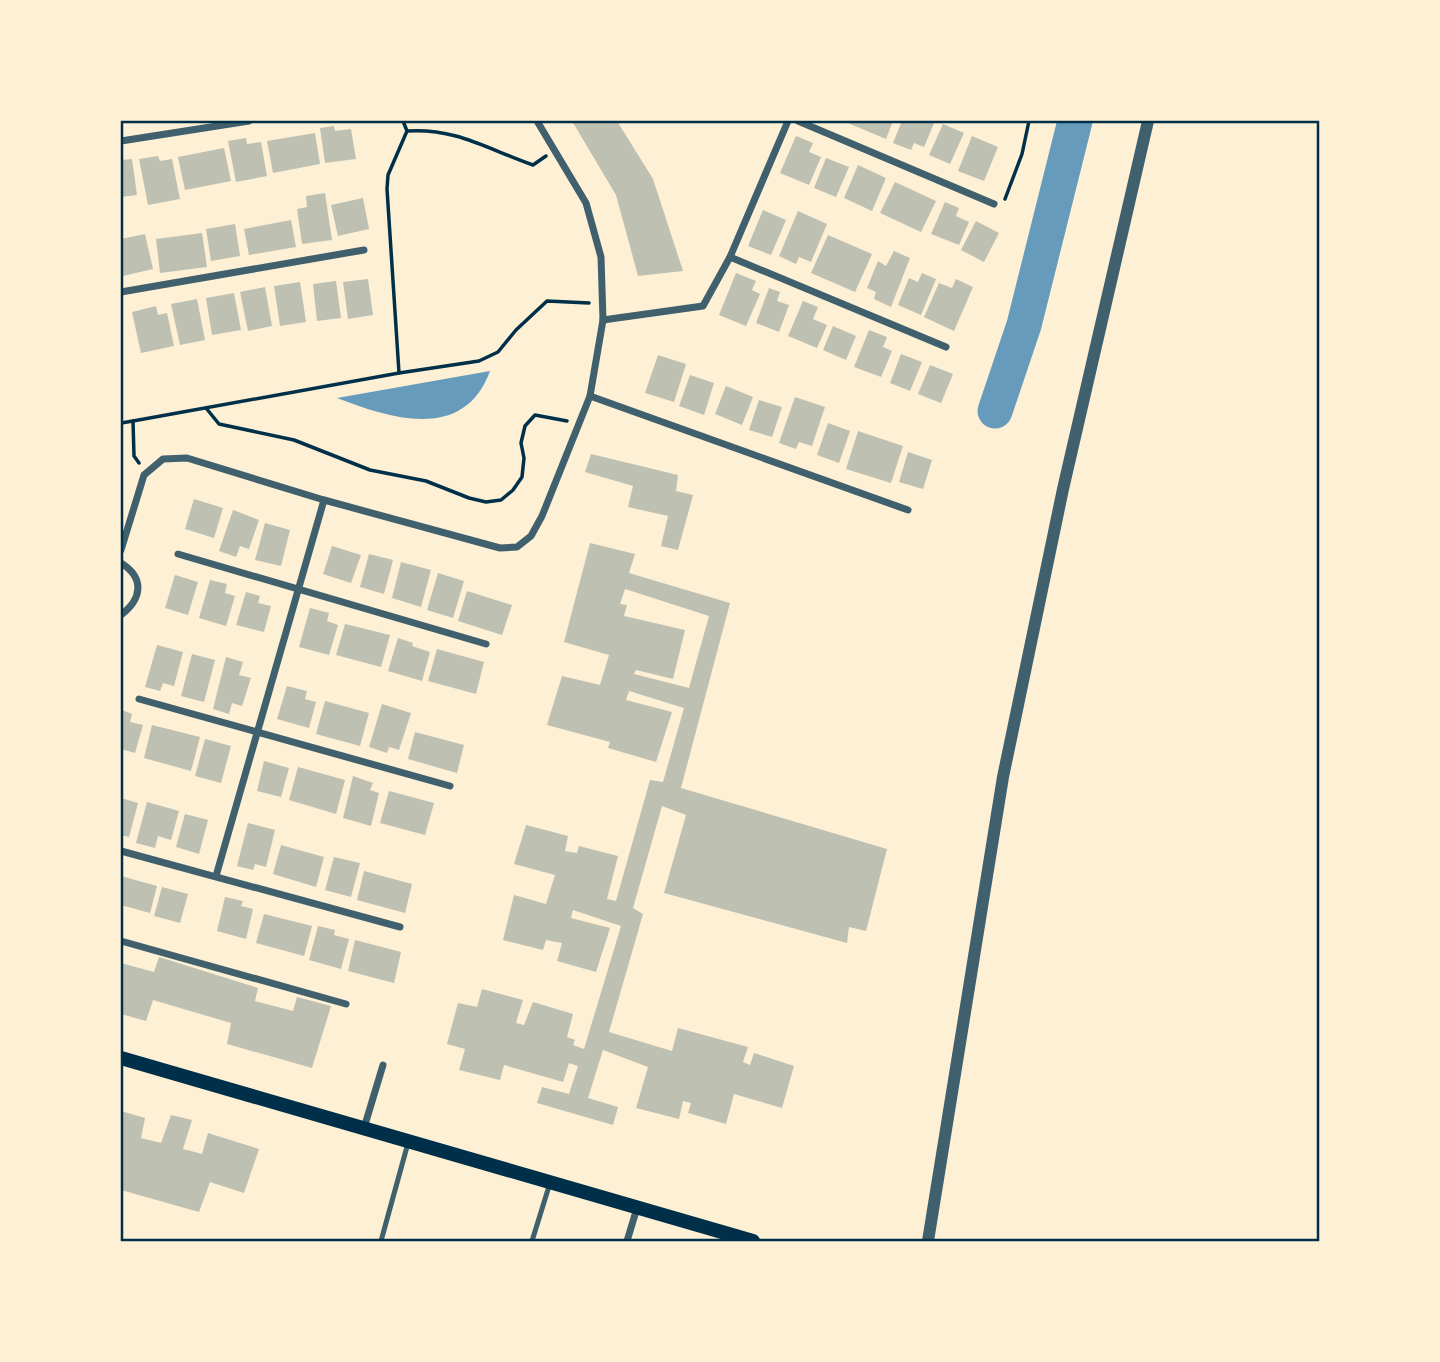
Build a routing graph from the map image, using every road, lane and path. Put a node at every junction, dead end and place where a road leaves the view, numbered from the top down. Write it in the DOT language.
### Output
graph roads {
  1 [pos="249,121"];
  2 [pos="402,121"];
  3 [pos="537,121"];
  4 [pos="788,121"];
  5 [pos="798,121"];
  6 [pos="1029,121"];
  7 [pos="1148,121"];
  8 [pos="407,131"];
  9 [pos="121,141"];
  10 [pos="554,150"];
  11 [pos="994,204"];
  12 [pos="364,250"];
  13 [pos="730,257"];
  14 [pos="121,292"];
  15 [pos="603,304"];
  16 [pos="603,320"];
  17 [pos="946,347"];
  18 [pos="399,373"];
  19 [pos="590,396"];
  20 [pos="206,408"];
  21 [pos="133,421"];
  22 [pos="121,423"];
  23 [pos="579,424"];
  24 [pos="148,470"];
  25 [pos="324,500"];
  26 [pos="908,510"];
  27 [pos="121,550"];
  28 [pos="178,554"];
  29 [pos="121,563"];
  30 [pos="297,589"];
  31 [pos="121,615"];
  32 [pos="486,644"];
  33 [pos="139,699"];
  34 [pos="256,732"];
  35 [pos="450,786"];
  36 [pos="121,851"];
  37 [pos="216,876"];
  38 [pos="400,927"];
  39 [pos="121,941"];
  40 [pos="346,1004"];
  41 [pos="121,1058"];
  42 [pos="383,1065"];
  43 [pos="364,1129"];
  44 [pos="408,1141"];
  45 [pos="550,1183"];
  46 [pos="637,1208"];
  47 [pos="381,1241"];
  48 [pos="532,1241"];
  49 [pos="627,1241"];
  50 [pos="753,1241"];
  51 [pos="928,1241"];
  1 -- 9 [label="street"];
  2 -- 8 [label="path"];
  3 -- 10 [label="street"];
  4 -- 13 [label="street"];
  5 -- 11 [label="street"];
  6 -- 11 [label="path"];
  7 -- 51 [label="street"];
  8 -- 10 [label="path"];
  8 -- 18 [label="path"];
  10 -- 15 [label="street"];
  12 -- 14 [label="street"];
  13 -- 16 [label="street"];
  13 -- 17 [label="street"];
  15 -- 16 [label="street"];
  15 -- 18 [label="path"];
  16 -- 19 [label="street"];
  18 -- 20 [label="path"];
  19 -- 23 [label="street"];
  19 -- 26 [label="street"];
  20 -- 21 [label="path"];
  20 -- 23 [label="path"];
  21 -- 22 [label="path"];
  21 -- 24 [label="path"];
  23 -- 25 [label="street"];
  24 -- 25 [label="street"];
  24 -- 27 [label="street"];
  25 -- 30 [label="street"];
  28 -- 30 [label="street"];
  29 -- 31 [label="street"];
  30 -- 32 [label="street"];
  30 -- 34 [label="street"];
  33 -- 34 [label="street"];
  34 -- 35 [label="street"];
  34 -- 37 [label="street"];
  36 -- 37 [label="street"];
  37 -- 38 [label="street"];
  39 -- 40 [label="street"];
  41 -- 43 [label="main road"];
  42 -- 43 [label="street"];
  43 -- 44 [label="main road"];
  44 -- 45 [label="main road"];
  44 -- 47 [label="lane"];
  45 -- 46 [label="main road"];
  45 -- 48 [label="lane"];
  46 -- 49 [label="street"];
  46 -- 50 [label="main road"];
}
